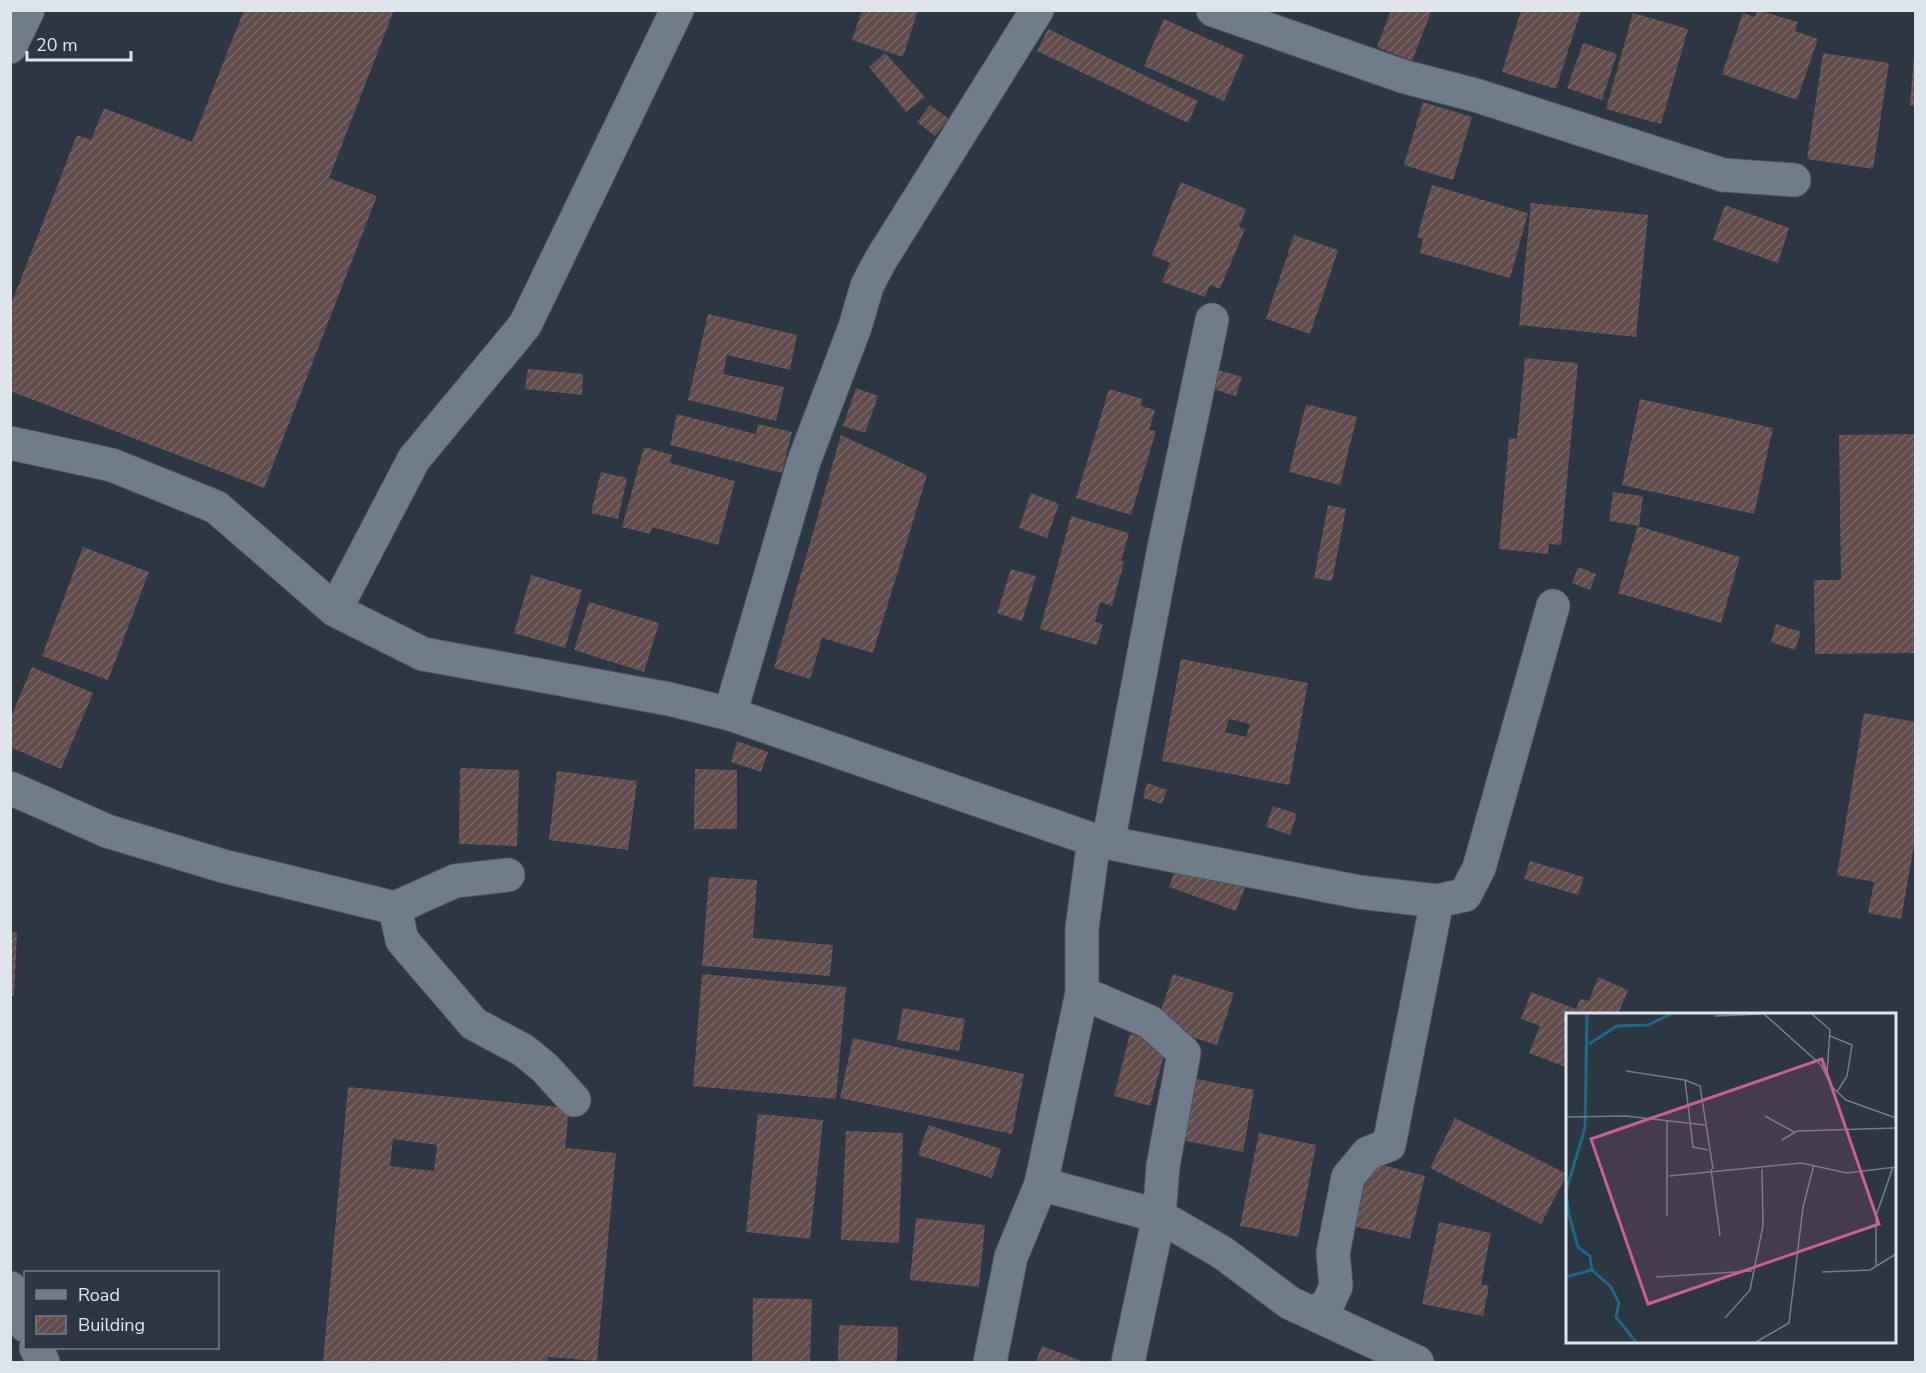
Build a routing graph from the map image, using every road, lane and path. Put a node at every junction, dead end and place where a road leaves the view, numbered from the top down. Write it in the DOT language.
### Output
graph roads {
  1 [pos="28,10"];
  2 [pos="677,10"];
  3 [pos="1037,10"];
  4 [pos="1213,10"];
  5 [pos="10,47"];
  6 [pos="1794,180"];
  7 [pos="1212,320"];
  8 [pos="10,443"];
  9 [pos="1553,606"];
  10 [pos="335,610"];
  11 [pos="730,714"];
  12 [pos="10,788"];
  13 [pos="1101,841"];
  14 [pos="508,875"];
  15 [pos="1437,901"];
  16 [pos="395,909"];
  17 [pos="1082,993"];
  18 [pos="574,1100"];
  19 [pos="1041,1184"];
  20 [pos="1159,1216"];
  21 [pos="10,1288"];
  22 [pos="1311,1312"];
  23 [pos="24,1321"];
  24 [pos="990,1362"];
  25 [pos="1128,1362"];
  26 [pos="1418,1362"];
  1 -- 5 [label="street"];
  2 -- 10 [label="street"];
  3 -- 11 [label="street"];
  4 -- 6 [label="street"];
  7 -- 13 [label="street"];
  8 -- 10 [label="street"];
  9 -- 15 [label="street"];
  10 -- 11 [label="street"];
  11 -- 13 [label="street"];
  12 -- 16 [label="street"];
  13 -- 15 [label="street"];
  13 -- 17 [label="street"];
  14 -- 16 [label="street"];
  15 -- 22 [label="street"];
  16 -- 18 [label="street"];
  17 -- 19 [label="street"];
  17 -- 20 [label="street"];
  19 -- 20 [label="street"];
  19 -- 24 [label="street"];
  20 -- 22 [label="street"];
  20 -- 25 [label="street"];
  21 -- 23 [label="street"];
  22 -- 26 [label="street"];
}
